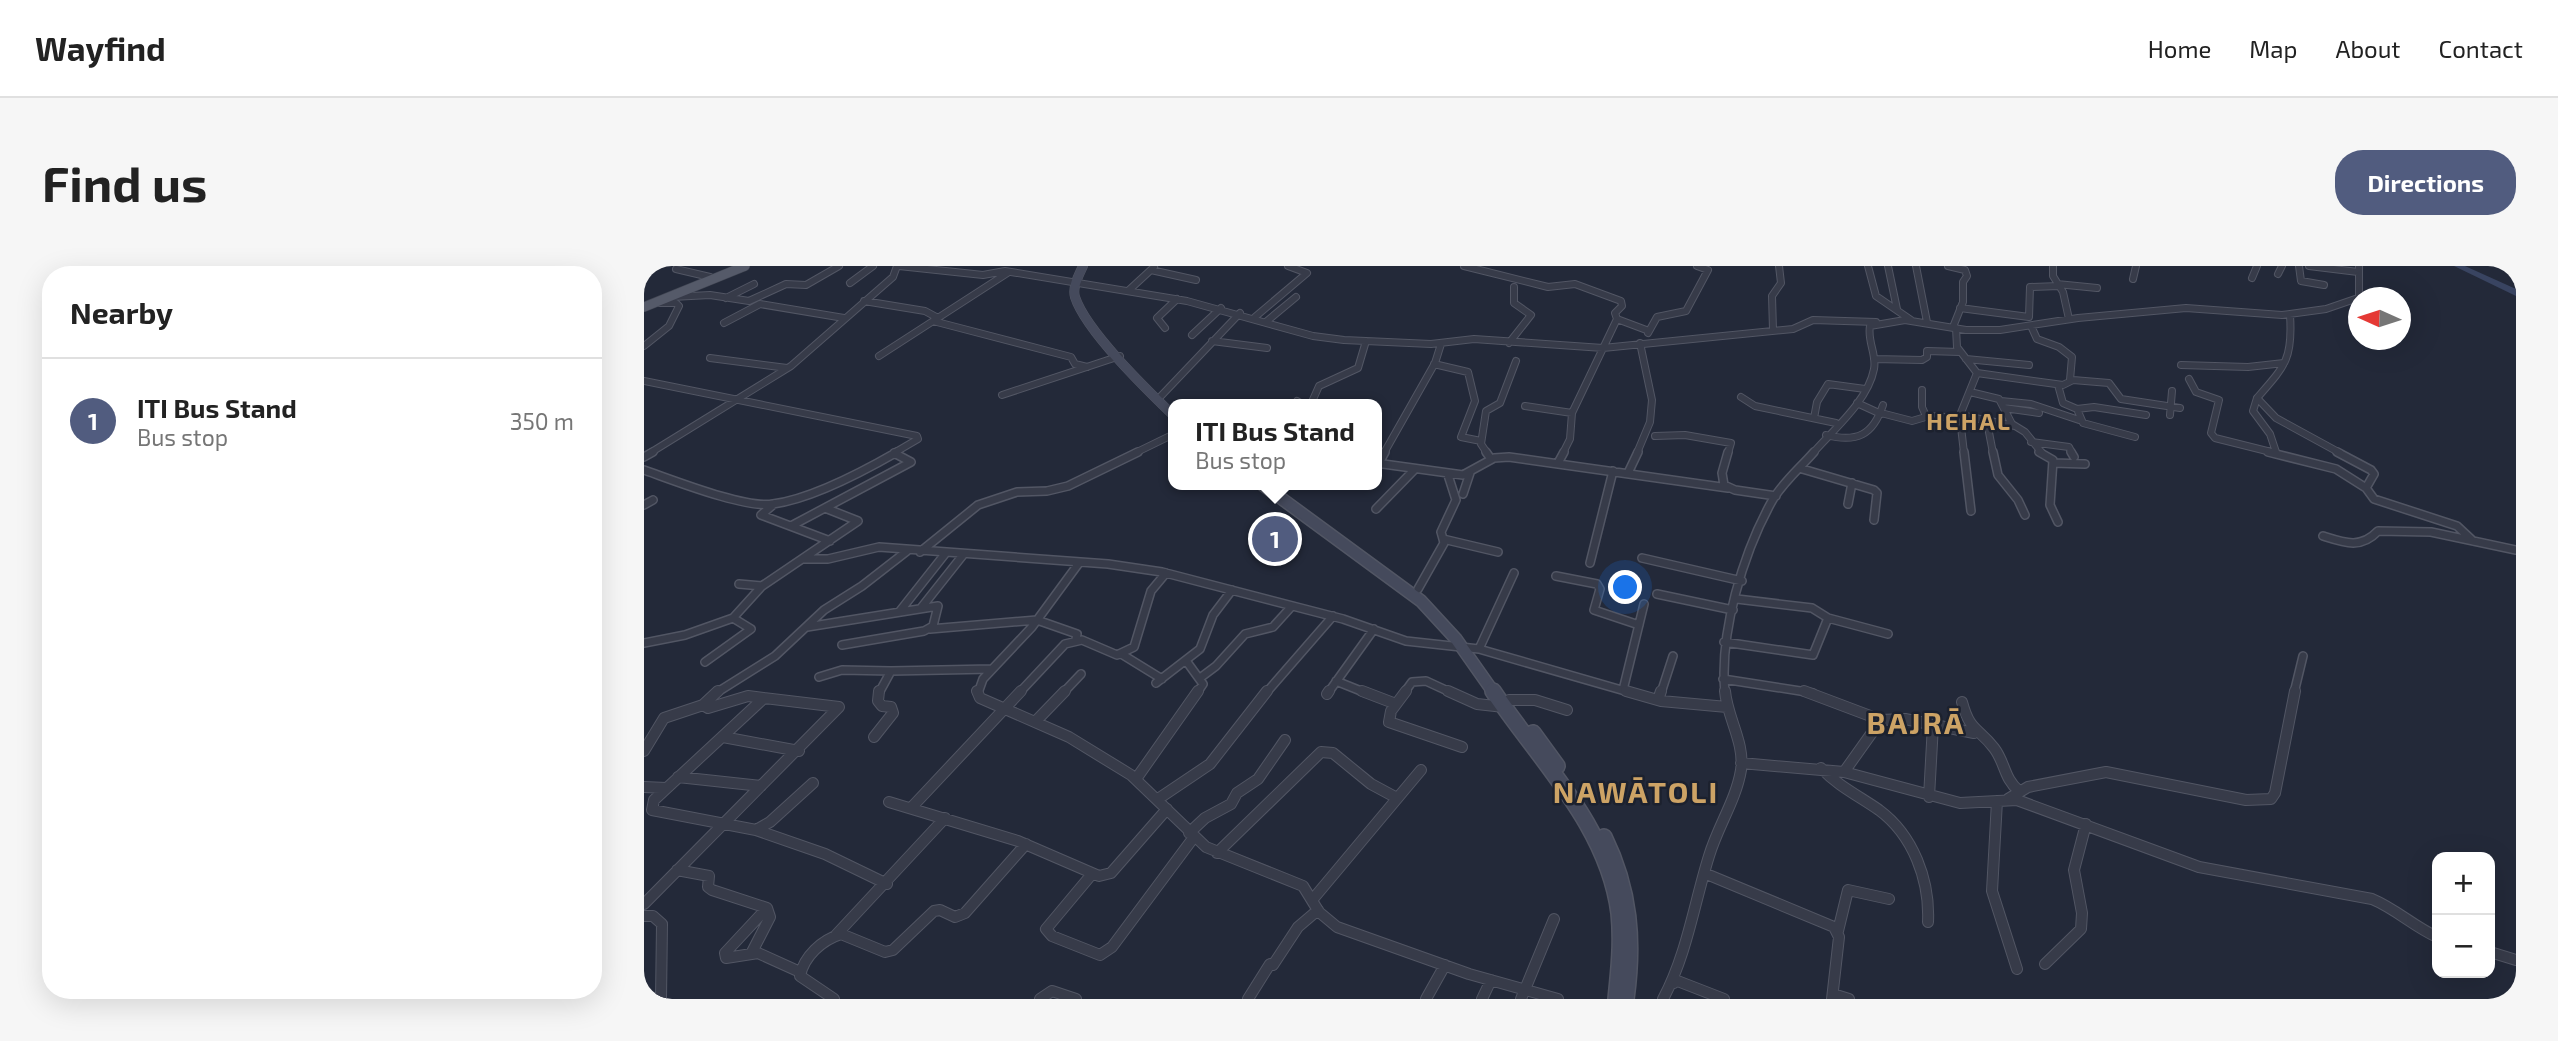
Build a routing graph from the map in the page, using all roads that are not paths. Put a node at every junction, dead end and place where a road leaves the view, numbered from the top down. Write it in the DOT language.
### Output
graph roads {
  1 [pos="737,266"];
  2 [pos="745,266"];
  3 [pos="839,266"];
  4 [pos="873,266"];
  5 [pos="898,266"];
  6 [pos="1086,266"];
  7 [pos="1288,266"];
  8 [pos="1464,266"];
  9 [pos="1697,266"];
  10 [pos="1779,266"];
  11 [pos="1868,266"];
  12 [pos="1888,266"];
  13 [pos="1916,266"];
  14 [pos="1948,266"];
  15 [pos="2053,266"];
  16 [pos="2136,266"];
  17 [pos="2257,266"];
  18 [pos="2282,266"];
  19 [pos="2299,266"];
  20 [pos="2309,266"];
  21 [pos="1154,268"];
  22 [pos="676,269"];
  23 [pos="2359,269"];
  24 [pos="1009,272"];
  25 [pos="2278,274"];
  26 [pos="710,277"];
  27 [pos="2252,278"];
  28 [pos="2133,279"];
  29 [pos="1196,280"];
  30 [pos="850,283"];
  31 [pos="754,284"];
  32 [pos="1077,285"];
  33 [pos="2058,285"];
  34 [pos="2324,285"];
  35 [pos="1514,287"];
  36 [pos="2359,287"];
  37 [pos="2097,288"];
  38 [pos="1128,291"];
  39 [pos="669,297"];
  40 [pos="1296,297"];
  41 [pos="726,298"];
  42 [pos="1177,299"];
  43 [pos="749,301"];
  44 [pos="864,301"];
  45 [pos="2348,302"];
  46 [pos="648,304"];
  47 [pos="760,304"];
  48 [pos="1220,308"];
  49 [pos="1960,308"];
  50 [pos="1897,309"];
  51 [pos="1240,313"];
  52 [pos="2290,315"];
  53 [pos="1255,317"];
  54 [pos="844,318"];
  55 [pos="1617,319"];
  56 [pos="2069,319"];
  57 [pos="935,320"];
  58 [pos="1911,320"];
  59 [pos="1266,321"];
  60 [pos="1880,322"];
  61 [pos="1927,322"];
  62 [pos="724,323"];
  63 [pos="1954,327"];
  64 [pos="1166,328"];
  65 [pos="2032,328"];
  66 [pos="1773,330"];
  67 [pos="1649,331"];
  68 [pos="1192,335"];
  69 [pos="1212,341"];
  70 [pos="1366,341"];
  71 [pos="1509,343"];
  72 [pos="1642,343"];
  73 [pos="1441,344"];
  74 [pos="644,345"];
  75 [pos="1267,348"];
  76 [pos="1602,348"];
  77 [pos="1960,352"];
  78 [pos="879,356"];
  79 [pos="1120,356"];
  80 [pos="710,358"];
  81 [pos="1874,359"];
  82 [pos="1966,359"];
  83 [pos="1516,361"];
  84 [pos="2284,363"];
  85 [pos="1434,364"];
  86 [pos="2029,365"];
  87 [pos="2181,365"];
  88 [pos="1087,367"];
  89 [pos="788,368"];
  90 [pos="1977,373"];
  91 [pos="2189,379"];
  92 [pos="2070,380"];
  93 [pos="646,383"];
  94 [pos="2059,384"];
  95 [pos="1865,389"];
  96 [pos="1922,390"];
  97 [pos="2172,391"];
  98 [pos="1970,392"];
  99 [pos="1002,394"];
  100 [pos="1161,396"];
  101 [pos="1741,397"];
  102 [pos="737,398"];
  103 [pos="2257,398"];
  104 [pos="1313,399"];
  105 [pos="1168,402"];
  106 [pos="1857,403"];
  107 [pos="1883,404"];
  108 [pos="2003,405"];
  109 [pos="1525,406"];
  110 [pos="2180,408"];
  111 [pos="1168,409"];
  112 [pos="2077,409"];
  113 [pos="2170,411"];
  114 [pos="1572,413"];
  115 [pos="2039,413"];
  116 [pos="1881,414"];
  117 [pos="2146,415"];
  118 [pos="1926,416"];
  119 [pos="1814,418"];
  120 [pos="1963,418"];
  121 [pos="2079,420"];
  122 [pos="1987,422"];
  123 [pos="1836,423"];
  124 [pos="2015,426"];
  125 [pos="1826,435"];
  126 [pos="1656,436"];
  127 [pos="1168,437"];
  128 [pos="2135,437"];
  129 [pos="1481,441"];
  130 [pos="2031,442"];
  131 [pos="2276,452"];
  132 [pos="894,453"];
  133 [pos="1382,456"];
  134 [pos="644,457"];
  135 [pos="2074,457"];
  136 [pos="1491,459"];
  137 [pos="1558,463"];
  138 [pos="2054,463"];
  139 [pos="1382,464"];
  140 [pos="2085,464"];
  141 [pos="1799,468"];
  142 [pos="1415,469"];
  143 [pos="644,470"];
  144 [pos="1613,471"];
  145 [pos="1470,473"];
  146 [pos="1628,473"];
  147 [pos="1448,475"];
  148 [pos="1852,483"];
  149 [pos="1728,488"];
  150 [pos="2366,488"];
  151 [pos="1270,490"];
  152 [pos="1279,490"];
  153 [pos="1463,494"];
  154 [pos="1776,496"];
  155 [pos="653,500"];
  156 [pos="774,504"];
  157 [pos="1847,504"];
  158 [pos="644,505"];
  159 [pos="825,508"];
  160 [pos="1376,509"];
  161 [pos="1971,511"];
  162 [pos="2025,515"];
  163 [pos="1874,520"];
  164 [pos="2058,522"];
  165 [pos="791,526"];
  166 [pos="1336,534"];
  167 [pos="2323,536"];
  168 [pos="1443,539"];
  169 [pos="830,541"];
  170 [pos="2473,541"];
  171 [pos="1349,544"];
  172 [pos="2516,550"];
  173 [pos="907,551"];
  174 [pos="920,552"];
  175 [pos="1498,552"];
  176 [pos="945,554"];
  177 [pos="963,555"];
  178 [pos="1642,558"];
  179 [pos="803,559"];
  180 [pos="1590,563"];
  181 [pos="1080,564"];
  182 [pos="1166,573"];
  183 [pos="1514,573"];
  184 [pos="1556,576"];
  185 [pos="1742,581"];
  186 [pos="739,584"];
  187 [pos="762,586"];
  188 [pos="1418,589"];
  189 [pos="1232,590"];
  190 [pos="1657,594"];
  191 [pos="1737,599"];
  192 [pos="1644,604"];
  193 [pos="1292,606"];
  194 [pos="920,608"];
  195 [pos="900,611"];
  196 [pos="1733,611"];
  197 [pos="1333,616"];
  198 [pos="733,618"];
  199 [pos="1828,618"];
  200 [pos="1037,620"];
  201 [pos="1639,625"];
  202 [pos="807,627"];
  203 [pos="928,629"];
  204 [pos="1374,629"];
  205 [pos="1888,634"];
  206 [pos="1076,639"];
  207 [pos="1724,642"];
  208 [pos="644,643"];
  209 [pos="842,645"];
  210 [pos="1471,648"];
  211 [pos="1123,655"];
  212 [pos="1673,656"];
  213 [pos="2303,656"];
  214 [pos="705,662"];
  215 [pos="1187,662"];
  216 [pos="992,670"];
  217 [pos="891,671"];
  218 [pos="1081,674"];
  219 [pos="819,677"];
  220 [pos="1200,678"];
  221 [pos="1723,679"];
  222 [pos="1336,681"];
  223 [pos="1623,690"];
  224 [pos="1326,694"];
  225 [pos="764,698"];
  226 [pos="1658,700"];
  227 [pos="1962,702"];
  228 [pos="1506,703"];
  229 [pos="1396,704"];
  230 [pos="703,705"];
  231 [pos="1727,707"];
  232 [pos="1006,709"];
  233 [pos="1567,710"];
  234 [pos="1881,720"];
  235 [pos="1035,722"];
  236 [pos="1933,725"];
  237 [pos="1973,733"];
  238 [pos="723,737"];
  239 [pos="874,737"];
  240 [pos="1285,740"];
  241 [pos="1462,747"];
  242 [pos="644,751"];
  243 [pos="799,751"];
  244 [pos="1741,763"];
  245 [pos="1821,768"];
  246 [pos="1421,770"];
  247 [pos="1844,772"];
  248 [pos="678,778"];
  249 [pos="1136,779"];
  250 [pos="813,783"];
  251 [pos="761,786"];
  252 [pos="644,787"];
  253 [pos="666,788"];
  254 [pos="2019,791"];
  255 [pos="1929,797"];
  256 [pos="1397,798"];
  257 [pos="1158,799"];
  258 [pos="2003,800"];
  259 [pos="889,802"];
  260 [pos="911,808"];
  261 [pos="1167,809"];
  262 [pos="945,818"];
  263 [pos="724,822"];
  264 [pos="2086,824"];
  265 [pos="756,830"];
  266 [pos="1191,835"];
  267 [pos="1026,844"];
  268 [pos="1217,853"];
  269 [pos="677,870"];
  270 [pos="1704,873"];
  271 [pos="1092,874"];
  272 [pos="887,884"];
  273 [pos="1889,899"];
  274 [pos="644,904"];
  275 [pos="1315,904"];
  276 [pos="767,908"];
  277 [pos="644,916"];
  278 [pos="1554,919"];
  279 [pos="1928,922"];
  280 [pos="1838,931"];
  281 [pos="836,935"];
  282 [pos="2432,935"];
  283 [pos="752,952"];
  284 [pos="2495,954"];
  285 [pos="2516,960"];
  286 [pos="2045,964"];
  287 [pos="1445,965"];
  288 [pos="2017,969"];
  289 [pos="800,972"];
  290 [pos="1491,980"];
  291 [pos="1675,980"];
  292 [pos="1523,994"];
  293 [pos="1833,996"];
  294 [pos="661,999"];
  295 [pos="834,999"];
  296 [pos="1040,999"];
  297 [pos="1076,999"];
  298 [pos="1248,999"];
  299 [pos="1426,999"];
  300 [pos="1482,999"];
  301 [pos="1558,999"];
  302 [pos="1616,999"];
  303 [pos="1626,999"];
  304 [pos="1663,999"];
  305 [pos="1670,999"];
  306 [pos="1724,999"];
  307 [pos="1849,999"];
  1 -- 26 [label="main road"];
  2 -- 39 [label="main road"];
  3 -- 43 [label="street"];
  4 -- 30 [label="street"];
  5 -- 24 [label="street"];
  5 -- 44 [label="street"];
  6 -- 32 [label="street"];
  7 -- 53 [label="street"];
  8 -- 55 [label="street"];
  9 -- 67 [label="street"];
  10 -- 66 [label="street"];
  11 -- 50 [label="street"];
  12 -- 50 [label="street"];
  13 -- 61 [label="street"];
  14 -- 49 [label="street"];
  15 -- 33 [label="street"];
  16 -- 28 [label="street"];
  17 -- 27 [label="street"];
  18 -- 25 [label="street"];
  19 -- 34 [label="street"];
  20 -- 23 [label="street"];
  21 -- 29 [label="street"];
  21 -- 38 [label="street"];
  22 -- 26 [label="street"];
  23 -- 36 [label="street"];
  24 -- 32 [label="street"];
  24 -- 57 [label="street"];
  26 -- 46 [label="main road"];
  31 -- 41 [label="street"];
  32 -- 38 [label="street"];
  32 -- 79 [label="street"];
  32 -- 100 [label="street"];
  33 -- 37 [label="street"];
  33 -- 49 [label="street"];
  33 -- 56 [label="street"];
  35 -- 71 [label="street"];
  38 -- 42 [label="street"];
  39 -- 41 [label="street"];
  39 -- 46 [label="main road"];
  40 -- 59 [label="street"];
  41 -- 43 [label="street"];
  42 -- 48 [label="street"];
  42 -- 64 [label="street"];
  43 -- 47 [label="street"];
  44 -- 54 [label="street"];
  44 -- 57 [label="street"];
  45 -- 52 [label="street"];
  46 -- 74 [label="street"];
  47 -- 54 [label="street"];
  47 -- 62 [label="street"];
  48 -- 51 [label="street"];
  48 -- 68 [label="street"];
  49 -- 63 [label="street"];
  50 -- 58 [label="street"];
  51 -- 53 [label="street"];
  51 -- 69 [label="street"];
  52 -- 56 [label="street"];
  52 -- 84 [label="street"];
  53 -- 59 [label="street"];
  54 -- 89 [label="street"];
  55 -- 67 [label="street"];
  55 -- 76 [label="street"];
  56 -- 65 [label="street"];
  57 -- 78 [label="street"];
  57 -- 88 [label="street"];
  58 -- 60 [label="street"];
  58 -- 61 [label="street"];
  59 -- 70 [label="street"];
  60 -- 66 [label="street"];
  60 -- 81 [label="street"];
  61 -- 63 [label="street"];
  63 -- 65 [label="street"];
  63 -- 77 [label="street"];
  65 -- 92 [label="street"];
  66 -- 72 [label="street"];
  67 -- 72 [label="street"];
  69 -- 75 [label="street"];
  69 -- 100 [label="street"];
  70 -- 73 [label="street"];
  70 -- 104 [label="street"];
  71 -- 73 [label="street"];
  71 -- 76 [label="street"];
  72 -- 76 [label="street"];
  72 -- 146 [label="street"];
  73 -- 85 [label="street"];
  76 -- 114 [label="street"];
  77 -- 81 [label="street"];
  77 -- 82 [label="street"];
  79 -- 88 [label="street"];
  79 -- 111 [label="street"];
  80 -- 89 [label="street"];
  81 -- 95 [label="street"];
  82 -- 86 [label="street"];
  82 -- 90 [label="street"];
  83 -- 129 [label="street"];
  84 -- 87 [label="street"];
  84 -- 103 [label="street"];
  85 -- 129 [label="street"];
  85 -- 133 [label="street"];
  88 -- 99 [label="street"];
  89 -- 102 [label="street"];
  90 -- 94 [label="street"];
  90 -- 98 [label="street"];
  91 -- 131 [label="street"];
  92 -- 94 [label="street"];
  92 -- 113 [label="street"];
  93 -- 102 [label="street"];
  94 -- 112 [label="street"];
  95 -- 106 [label="street"];
  95 -- 119 [label="street"];
  96 -- 118 [label="street"];
  97 -- 113 [label="street"];
  98 -- 108 [label="street"];
  98 -- 120 [label="street"];
  100 -- 105 [label="street"];
  101 -- 119 [label="street"];
  102 -- 132 [label="street"];
  102 -- 134 [label="street"];
  103 -- 131 [label="street"];
  103 -- 150 [label="street"];
  106 -- 116 [label="street"];
  106 -- 123 [label="street"];
  107 -- 116 [label="street"];
  108 -- 115 [label="street"];
  108 -- 121 [label="street"];
  108 -- 124 [label="street"];
  109 -- 114 [label="street"];
  110 -- 113 [label="street"];
  112 -- 117 [label="street"];
  112 -- 121 [label="street"];
  114 -- 137 [label="street"];
  116 -- 118 [label="street"];
  116 -- 125 [label="street"];
  118 -- 120 [label="street"];
  119 -- 123 [label="street"];
  120 -- 122 [label="street"];
  120 -- 161 [label="street"];
  121 -- 128 [label="street"];
  122 -- 124 [label="street"];
  122 -- 162 [label="street"];
  123 -- 125 [label="street"];
  124 -- 130 [label="street"];
  125 -- 141 [label="street"];
  126 -- 149 [label="street"];
  127 -- 174 [label="street"];
  129 -- 136 [label="street"];
  130 -- 135 [label="street"];
  130 -- 138 [label="street"];
  131 -- 150 [label="street"];
  132 -- 156 [label="street"];
  132 -- 159 [label="street"];
  136 -- 137 [label="street"];
  136 -- 145 [label="street"];
  137 -- 144 [label="street"];
  138 -- 140 [label="street"];
  138 -- 164 [label="street"];
  139 -- 142 [label="street"];
  141 -- 148 [label="street"];
  141 -- 154 [label="street"];
  142 -- 147 [label="street"];
  142 -- 160 [label="street"];
  143 -- 156 [label="street"];
  144 -- 146 [label="street"];
  144 -- 180 [label="street"];
  145 -- 147 [label="street"];
  145 -- 153 [label="street"];
  146 -- 149 [label="street"];
  147 -- 168 [label="street"];
  148 -- 157 [label="street"];
  148 -- 163 [label="street"];
  149 -- 154 [label="street"];
  150 -- 170 [label="street"];
  151 -- 166 [label="street"];
  152 -- 166 [label="street"];
  154 -- 185 [label="street"];
  155 -- 158 [label="street"];
  156 -- 165 [label="street"];
  159 -- 165 [label="street"];
  159 -- 169 [label="street"];
  165 -- 169 [label="street"];
  166 -- 171 [label="street"];
  167 -- 170 [label="street"];
  168 -- 175 [label="street"];
  168 -- 188 [label="street"];
  169 -- 179 [label="street"];
  170 -- 172 [label="street"];
  171 -- 188 [label="street"];
  171 -- 210 [label="street"];
  173 -- 174 [label="street"];
  173 -- 179 [label="street"];
  173 -- 202 [label="street"];
  174 -- 176 [label="street"];
  176 -- 177 [label="street"];
  176 -- 195 [label="street"];
  177 -- 181 [label="street"];
  177 -- 194 [label="street"];
  178 -- 185 [label="street"];
  179 -- 187 [label="street"];
  181 -- 182 [label="street"];
  181 -- 200 [label="street"];
  182 -- 189 [label="street"];
  182 -- 211 [label="street"];
  183 -- 210 [label="street"];
  184 -- 201 [label="street"];
  185 -- 191 [label="street"];
  186 -- 187 [label="street"];
  187 -- 198 [label="street"];
  188 -- 210 [label="street"];
  189 -- 193 [label="street"];
  189 -- 215 [label="street"];
  190 -- 196 [label="street"];
  191 -- 196 [label="street"];
  191 -- 199 [label="street"];
  192 -- 201 [label="street"];
  193 -- 197 [label="street"];
  193 -- 220 [label="street"];
  194 -- 195 [label="street"];
  194 -- 203 [label="street"];
  195 -- 202 [label="street"];
  196 -- 207 [label="street"];
  197 -- 204 [label="street"];
  197 -- 257 [label="street"];
  198 -- 208 [label="street"];
  198 -- 214 [label="street"];
  199 -- 205 [label="street"];
  199 -- 207 [label="street"];
  200 -- 203 [label="street"];
  200 -- 206 [label="street"];
  200 -- 216 [label="street"];
  201 -- 223 [label="street"];
  202 -- 230 [label="street"];
  203 -- 209 [label="street"];
  204 -- 210 [label="street"];
  204 -- 222 [label="street"];
  206 -- 211 [label="street"];
  206 -- 232 [label="street"];
  207 -- 221 [label="street"];
  210 -- 223 [label="street"];
  210 -- 228 [label="street"];
  211 -- 215 [label="street"];
  212 -- 226 [label="street"];
  213 -- 254 [label="street"];
  215 -- 220 [label="street"];
  216 -- 217 [label="street"];
  216 -- 232 [label="street"];
  217 -- 219 [label="street"];
  217 -- 239 [label="street"];
  218 -- 235 [label="street"];
  220 -- 249 [label="street"];
  221 -- 231 [label="street"];
  221 -- 234 [label="street"];
  222 -- 224 [label="street"];
  222 -- 229 [label="street"];
  223 -- 226 [label="street"];
  225 -- 230 [label="street"];
  225 -- 238 [label="street"];
  225 -- 243 [label="street"];
  226 -- 231 [label="street"];
  227 -- 237 [label="street"];
  228 -- 229 [label="street"];
  228 -- 233 [label="street"];
  228 -- 302 [label="street"];
  228 -- 303 [label="street"];
  229 -- 241 [label="street"];
  230 -- 242 [label="street"];
  231 -- 244 [label="street"];
  232 -- 235 [label="street"];
  232 -- 260 [label="street"];
  234 -- 236 [label="street"];
  234 -- 247 [label="street"];
  235 -- 249 [label="street"];
  236 -- 237 [label="street"];
  236 -- 255 [label="street"];
  237 -- 254 [label="street"];
  238 -- 243 [label="street"];
  238 -- 248 [label="street"];
  240 -- 266 [label="street"];
  243 -- 251 [label="street"];
  244 -- 245 [label="street"];
  244 -- 270 [label="street"];
  245 -- 247 [label="street"];
  245 -- 279 [label="street"];
  246 -- 256 [label="street"];
  247 -- 255 [label="street"];
  248 -- 251 [label="street"];
  248 -- 253 [label="street"];
  249 -- 257 [label="street"];
  250 -- 265 [label="street"];
  251 -- 263 [label="street"];
  252 -- 253 [label="street"];
  253 -- 263 [label="street"];
  254 -- 258 [label="street"];
  255 -- 258 [label="street"];
  256 -- 268 [label="street"];
  256 -- 275 [label="street"];
  257 -- 261 [label="street"];
  258 -- 264 [label="street"];
  258 -- 288 [label="street"];
  259 -- 260 [label="street"];
  260 -- 262 [label="street"];
  261 -- 266 [label="street"];
  261 -- 271 [label="street"];
  262 -- 267 [label="street"];
  262 -- 272 [label="street"];
  263 -- 265 [label="street"];
  263 -- 269 [label="street"];
  264 -- 282 [label="street"];
  264 -- 286 [label="street"];
  265 -- 272 [label="street"];
  266 -- 268 [label="street"];
  266 -- 271 [label="street"];
  267 -- 271 [label="street"];
  267 -- 281 [label="street"];
  268 -- 275 [label="street"];
  269 -- 274 [label="street"];
  269 -- 276 [label="street"];
  270 -- 280 [label="street"];
  270 -- 291 [label="street"];
  272 -- 281 [label="street"];
  273 -- 280 [label="street"];
  275 -- 287 [label="street"];
  275 -- 298 [label="street"];
  276 -- 283 [label="street"];
  276 -- 283 [label="street"];
  277 -- 294 [label="street"];
  278 -- 292 [label="street"];
  280 -- 293 [label="street"];
  281 -- 289 [label="street"];
  283 -- 289 [label="street"];
  284 -- 285 [label="street"];
  287 -- 290 [label="street"];
  287 -- 299 [label="street"];
  289 -- 295 [label="street"];
  290 -- 292 [label="street"];
  290 -- 300 [label="street"];
  291 -- 304 [label="street"];
  291 -- 305 [label="street"];
  291 -- 306 [label="street"];
  292 -- 301 [label="street"];
  293 -- 307 [label="street"];
  296 -- 297 [label="street"];
}
